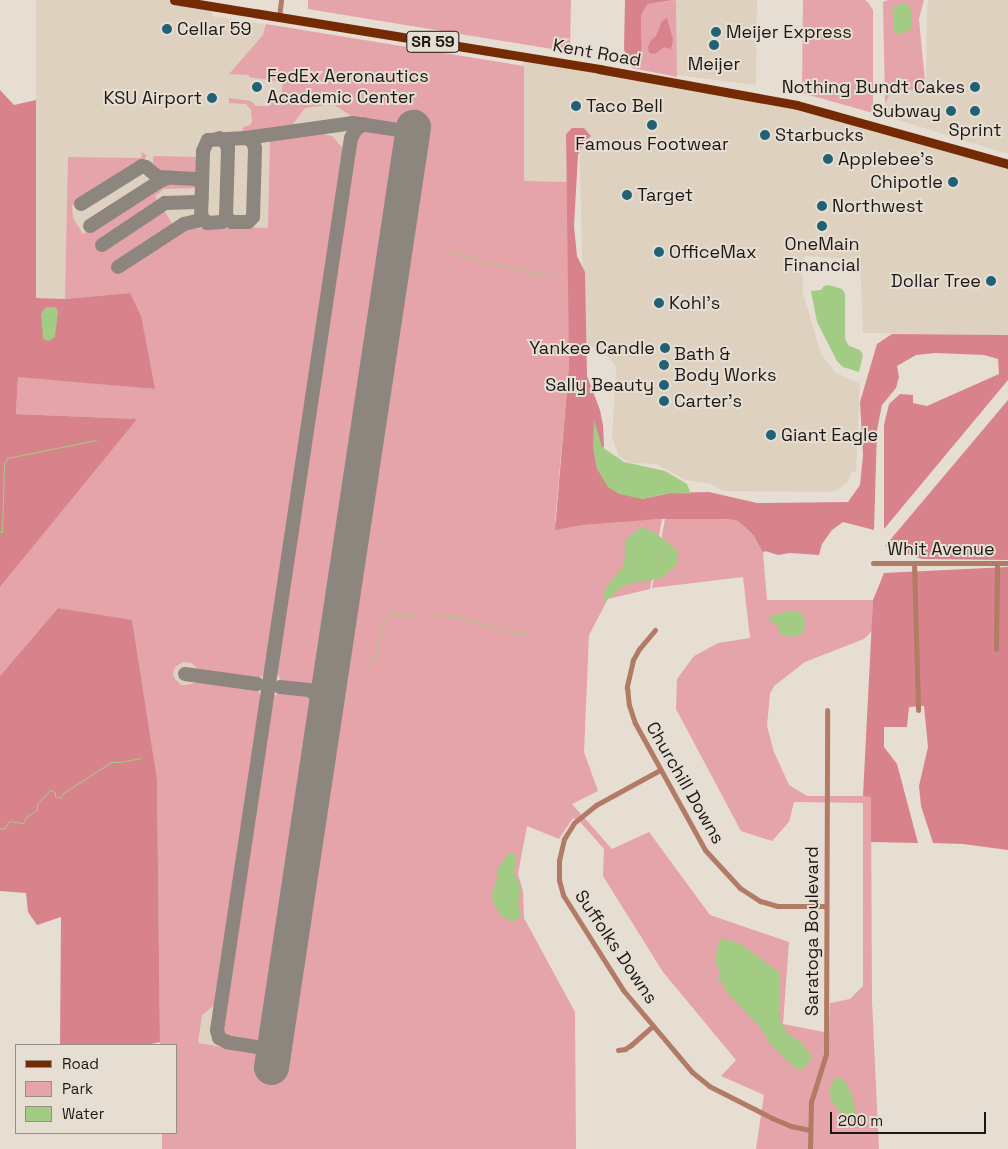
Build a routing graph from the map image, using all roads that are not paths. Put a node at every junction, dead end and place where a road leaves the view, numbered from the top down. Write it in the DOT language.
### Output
graph roads {
  1 [pos="174,0"];
  2 [pos="281,0"];
  3 [pos="191,1"];
  4 [pos="279,17"];
  5 [pos="1008,164"];
  6 [pos="874,562"];
  7 [pos="997,563"];
  8 [pos="1008,563"];
  9 [pos="914,564"];
  10 [pos="655,630"];
  11 [pos="996,649"];
  12 [pos="826,710"];
  13 [pos="918,710"];
  14 [pos="660,770"];
  15 [pos="825,906"];
  16 [pos="653,1026"];
  17 [pos="618,1050"];
  18 [pos="810,1130"];
  19 [pos="810,1149"];
  1 -- 3 [label="main road, Kent Road / SR 59"];
  2 -- 4 [label="street"];
  3 -- 4 [label="main road, Kent Road / SR 59"];
  4 -- 5 [label="main road, Kent Road / SR 59"];
  6 -- 9 [label="street, Whit Avenue"];
  7 -- 8 [label="street, Whit Avenue"];
  7 -- 9 [label="street, Whit Avenue"];
  7 -- 11 [label="street"];
  9 -- 13 [label="street"];
  10 -- 14 [label="street, Churchill Downs"];
  12 -- 15 [label="street, Saratoga Boulevard"];
  14 -- 15 [label="street, Churchill Downs"];
  14 -- 16 [label="street, Suffolks Downs"];
  15 -- 18 [label="street, Saratoga Boulevard"];
  16 -- 17 [label="street"];
  16 -- 18 [label="street, Suffolks Downs"];
  18 -- 19 [label="street, Saratoga Boulevard"];
}
